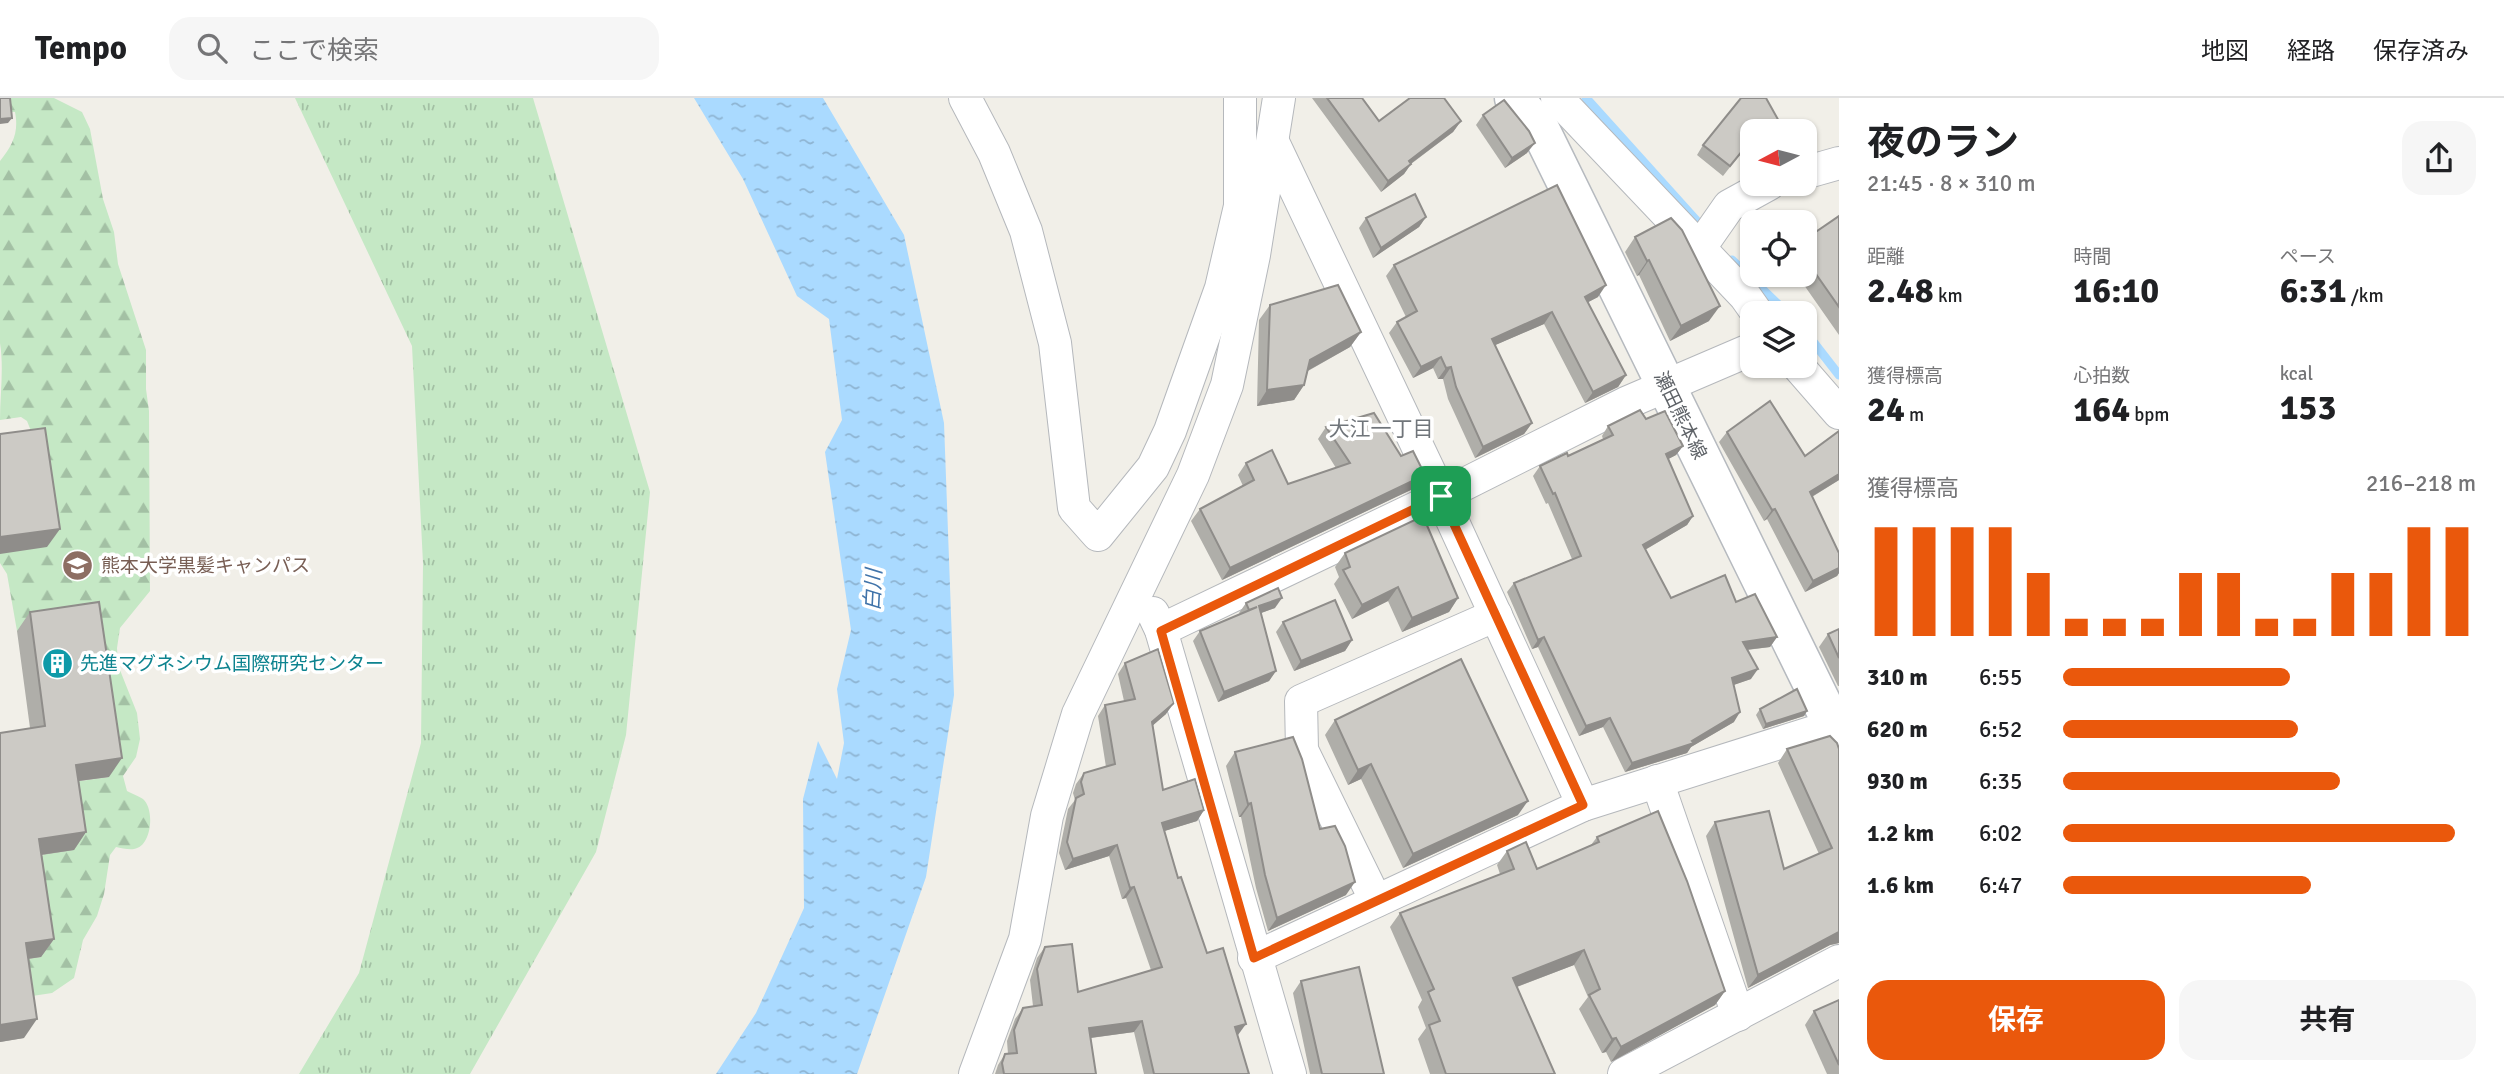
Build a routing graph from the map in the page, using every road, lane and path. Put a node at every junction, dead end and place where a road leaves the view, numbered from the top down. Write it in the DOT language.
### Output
graph roads {
  1 [pos="965,98"];
  2 [pos="1240,98"];
  3 [pos="1279,98"];
  4 [pos="1514,98"];
  5 [pos="1557,98"];
  6 [pos="1273,142"];
  7 [pos="1839,163"];
  8 [pos="1817,169"];
  9 [pos="1747,196"];
  10 [pos="1699,249"];
  11 [pos="1749,301"];
  12 [pos="1740,354"];
  13 [pos="1808,378"];
  14 [pos="1666,385"];
  15 [pos="1839,413"];
  16 [pos="1441,496"];
  17 [pos="1140,582"];
  18 [pos="1496,615"];
  19 [pos="1161,631"];
  20 [pos="1837,729"];
  21 [pos="1657,781"];
  22 [pos="1583,805"];
  23 [pos="1376,901"];
  24 [pos="1254,958"];
  25 [pos="1839,961"];
  26 [pos="1738,1015"];
  27 [pos="975,1074"];
  28 [pos="1290,1074"];
  29 [pos="1624,1074"];
  1 -- 2 [label="street"];
  3 -- 6 [label="street"];
  4 -- 14 [label="main road, 瀬田熊本線"];
  5 -- 10 [label="street"];
  6 -- 16 [label="street"];
  6 -- 17 [label="street"];
  7 -- 8 [label="street"];
  9 -- 10 [label="street"];
  10 -- 11 [label="street"];
  12 -- 14 [label="street"];
  13 -- 15 [label="street"];
  14 -- 16 [label="street"];
  14 -- 20 [label="main road, 瀬田熊本線"];
  16 -- 18 [label="street"];
  16 -- 19 [label="street"];
  17 -- 19 [label="street"];
  17 -- 27 [label="street"];
  18 -- 22 [label="street"];
  18 -- 23 [label="street"];
  19 -- 24 [label="street"];
  20 -- 21 [label="street"];
  21 -- 22 [label="street"];
  21 -- 26 [label="street"];
  22 -- 23 [label="street"];
  23 -- 24 [label="street"];
  24 -- 28 [label="street"];
  25 -- 26 [label="street"];
  26 -- 29 [label="street"];
}
